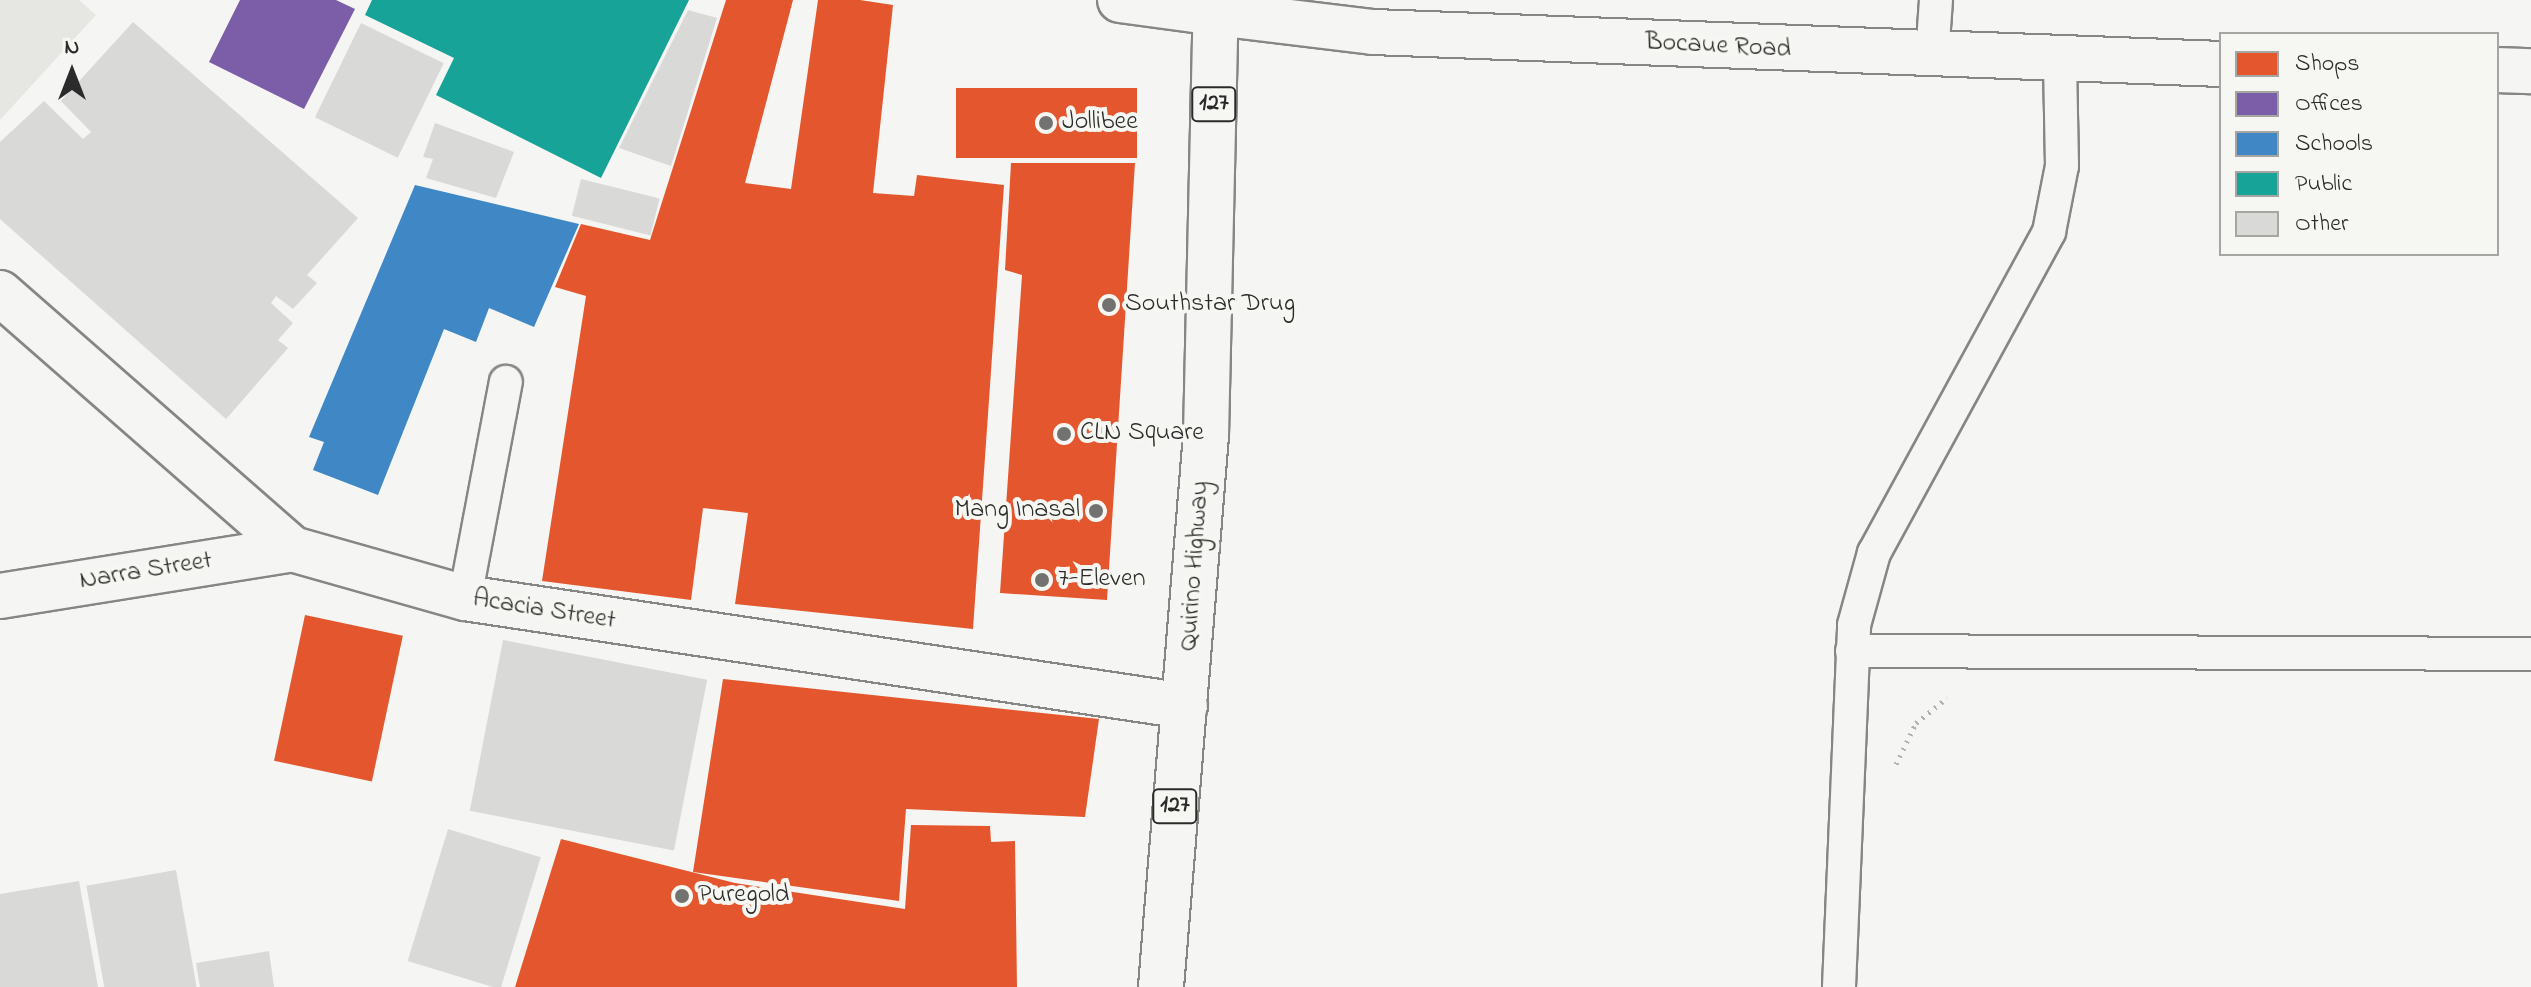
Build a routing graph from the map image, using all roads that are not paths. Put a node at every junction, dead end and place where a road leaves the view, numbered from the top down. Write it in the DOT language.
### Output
graph roads {
  1 [pos="1120,0"];
  2 [pos="1936,0"];
  3 [pos="1216,7"];
  4 [pos="1932,57"];
  5 [pos="2060,61"];
  6 [pos="2219,64"];
  7 [pos="2499,70"];
  8 [pos="2531,71"];
  9 [pos="0,293"];
  10 [pos="506,382"];
  11 [pos="292,549"];
  12 [pos="0,596"];
  13 [pos="465,598"];
  14 [pos="1852,651"];
  15 [pos="2531,654"];
  16 [pos="1185,706"];
  17 [pos="1161,987"];
  18 [pos="1839,987"];
  1 -- 3 [label="street, Bocaue Road"];
  2 -- 4 [label="lane"];
  3 -- 4 [label="street, Bocaue Road"];
  3 -- 16 [label="street, Quirino Highway / 127"];
  4 -- 5 [label="street, Bocaue Road"];
  5 -- 6 [label="street, Bocaue Road"];
  5 -- 14 [label="lane"];
  7 -- 8 [label="street"];
  9 -- 11 [label="street, Acacia Street"];
  10 -- 13 [label="lane"];
  11 -- 12 [label="street, Narra Street"];
  11 -- 13 [label="street, Acacia Street"];
  13 -- 16 [label="street, Acacia Street"];
  14 -- 15 [label="lane"];
  14 -- 18 [label="lane"];
  16 -- 17 [label="street, Quirino Highway / 127"];
}
